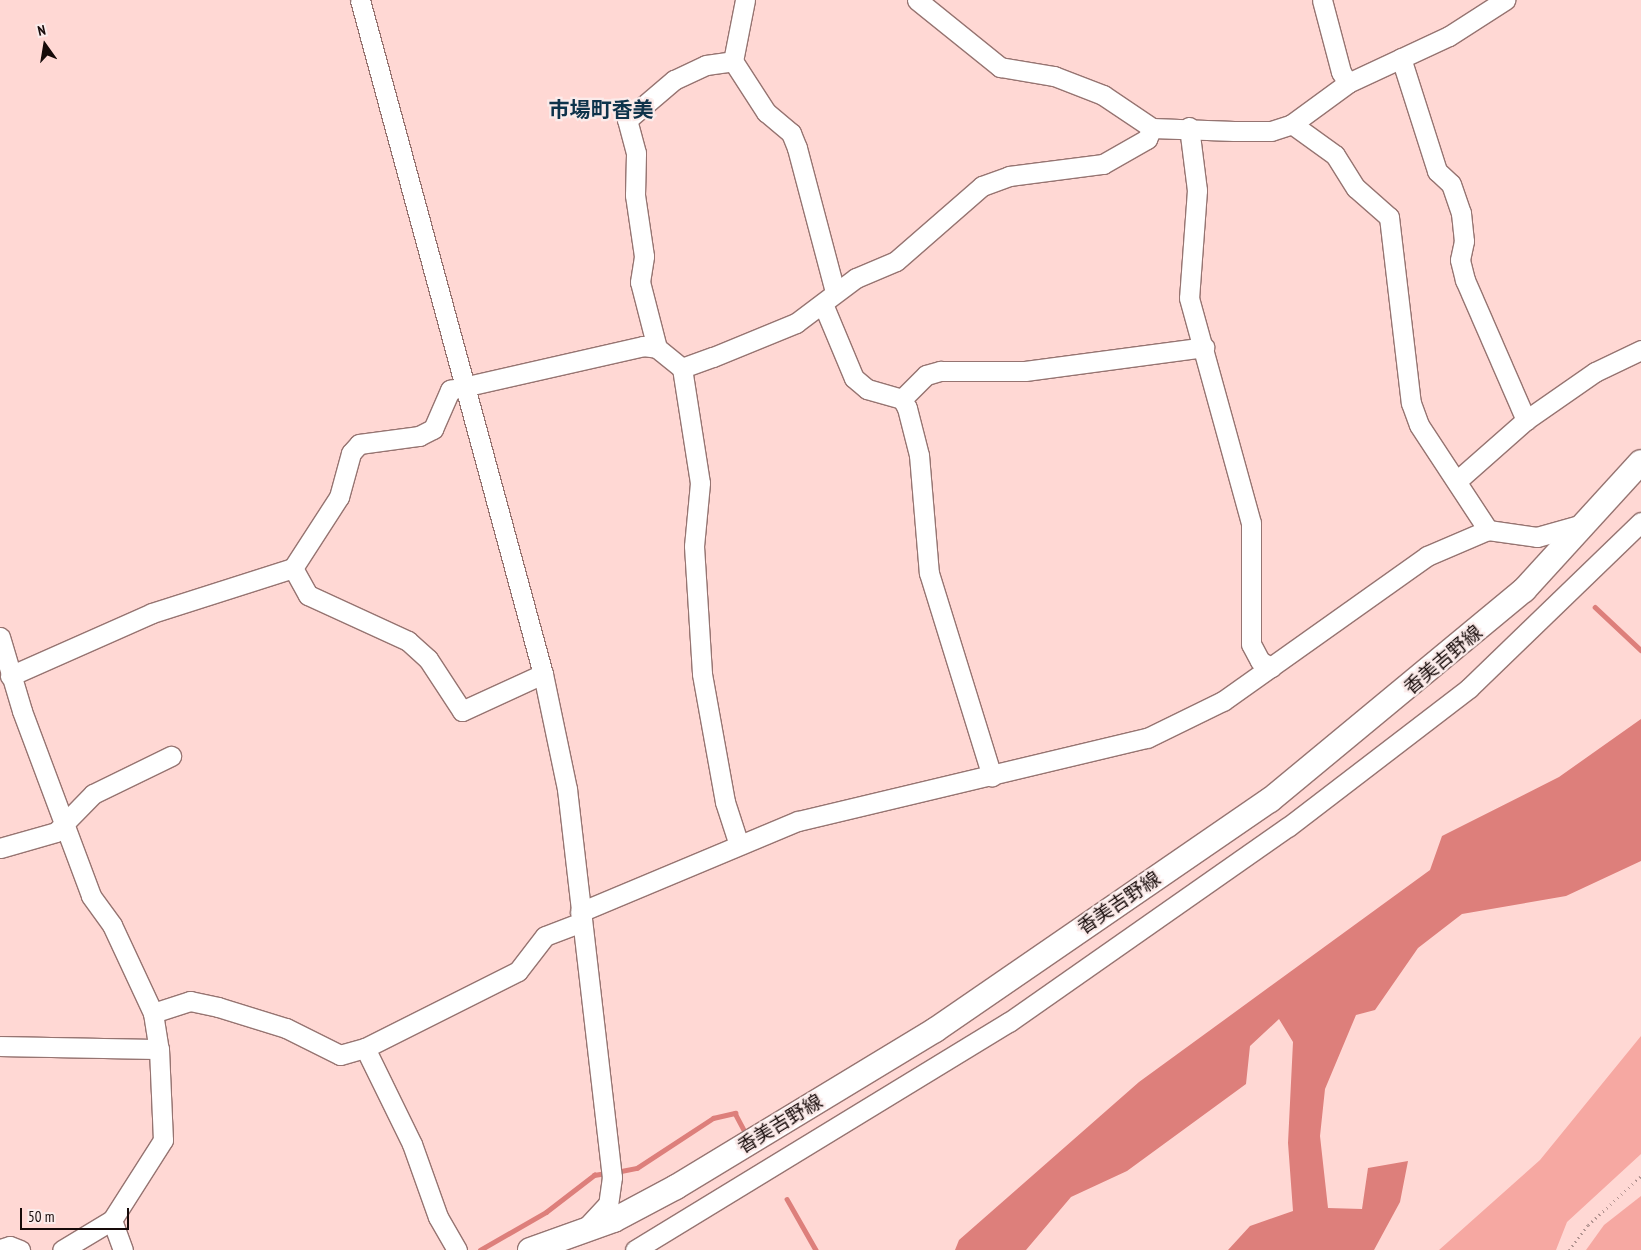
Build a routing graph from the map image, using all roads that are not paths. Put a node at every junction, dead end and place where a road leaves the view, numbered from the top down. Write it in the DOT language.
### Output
graph roads {
  1 [pos="360,0"];
  2 [pos="745,0"];
  3 [pos="917,0"];
  4 [pos="1322,0"];
  5 [pos="1505,0"];
  6 [pos="1401,58"];
  7 [pos="733,60"];
  8 [pos="1348,83"];
  9 [pos="1292,124"];
  10 [pos="1189,127"];
  11 [pos="1152,128"];
  12 [pos="829,298"];
  13 [pos="1204,347"];
  14 [pos="657,348"];
  15 [pos="1641,350"];
  16 [pos="682,368"];
  17 [pos="465,385"];
  18 [pos="902,399"];
  19 [pos="1526,420"];
  20 [pos="1641,462"];
  21 [pos="1458,479"];
  22 [pos="1591,520"];
  23 [pos="1641,522"];
  24 [pos="1488,530"];
  25 [pos="294,568"];
  26 [pos="0,637"];
  27 [pos="1271,666"];
  28 [pos="542,674"];
  29 [pos="10,676"];
  30 [pos="171,756"];
  31 [pos="992,776"];
  32 [pos="67,825"];
  33 [pos="739,845"];
  34 [pos="0,848"];
  35 [pos="581,917"];
  36 [pos="153,1014"];
  37 [pos="0,1046"];
  38 [pos="365,1048"];
  39 [pos="159,1049"];
  40 [pos="112,1220"];
  41 [pos="577,1235"];
  42 [pos="0,1249"];
  43 [pos="20,1250"];
  44 [pos="62,1250"];
  45 [pos="123,1250"];
  46 [pos="458,1250"];
  47 [pos="530,1250"];
  48 [pos="554,1250"];
  49 [pos="636,1250"];
  1 -- 17 [label="street"];
  2 -- 7 [label="street"];
  3 -- 11 [label="street"];
  4 -- 8 [label="street"];
  5 -- 6 [label="street"];
  6 -- 8 [label="street"];
  6 -- 19 [label="street"];
  7 -- 12 [label="street"];
  7 -- 14 [label="street"];
  8 -- 9 [label="street"];
  9 -- 10 [label="street"];
  9 -- 21 [label="street"];
  10 -- 11 [label="street"];
  10 -- 13 [label="street"];
  11 -- 12 [label="street"];
  12 -- 16 [label="street"];
  12 -- 18 [label="street"];
  13 -- 18 [label="street"];
  13 -- 27 [label="street"];
  14 -- 16 [label="street"];
  14 -- 17 [label="street"];
  15 -- 19 [label="street"];
  16 -- 33 [label="street"];
  17 -- 25 [label="street"];
  17 -- 28 [label="street"];
  18 -- 31 [label="street"];
  19 -- 21 [label="street"];
  20 -- 22 [label="main road, 香美吉野線"];
  21 -- 24 [label="street"];
  22 -- 24 [label="street"];
  22 -- 41 [label="main road, 香美吉野線"];
  23 -- 49 [label="street"];
  24 -- 27 [label="street"];
  25 -- 28 [label="street"];
  25 -- 29 [label="street"];
  26 -- 29 [label="street"];
  27 -- 31 [label="street"];
  28 -- 35 [label="street"];
  29 -- 32 [label="street"];
  30 -- 32 [label="street"];
  31 -- 33 [label="street"];
  32 -- 34 [label="street"];
  32 -- 36 [label="street"];
  33 -- 35 [label="street"];
  35 -- 38 [label="street"];
  35 -- 41 [label="street"];
  36 -- 38 [label="street"];
  36 -- 39 [label="street"];
  37 -- 39 [label="street"];
  38 -- 46 [label="street"];
  39 -- 40 [label="street"];
  40 -- 44 [label="street"];
  40 -- 45 [label="street"];
  41 -- 47 [label="main road, 香美吉野線"];
  41 -- 48 [label="street"];
  42 -- 43 [label="street"];
}
